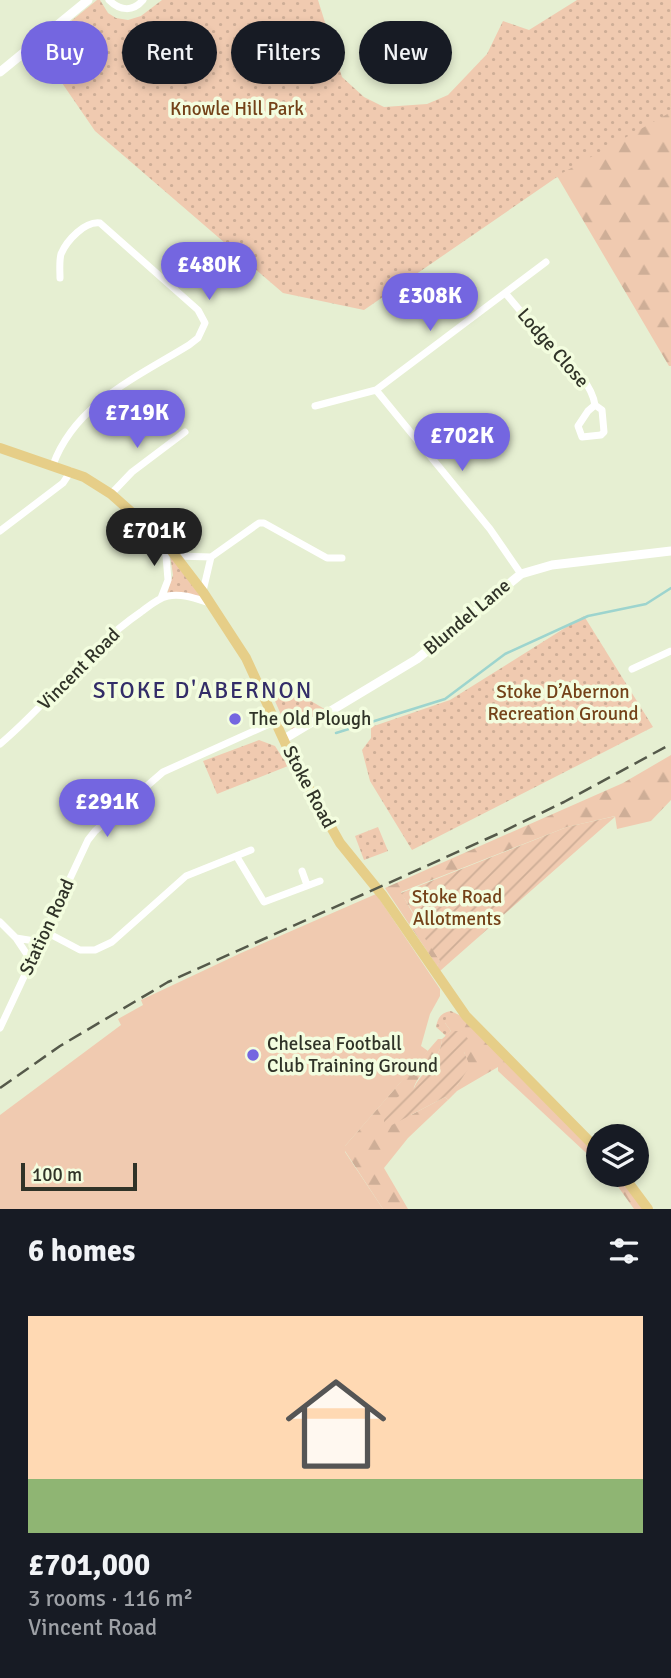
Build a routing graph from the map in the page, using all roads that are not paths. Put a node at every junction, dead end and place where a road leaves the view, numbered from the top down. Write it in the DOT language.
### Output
graph roads {
  1 [pos="88,0"];
  2 [pos="109,0"];
  3 [pos="143,0"];
  4 [pos="0,72"];
  5 [pos="546,262"];
  6 [pos="60,278"];
  7 [pos="506,294"];
  8 [pos="376,390"];
  9 [pos="595,405"];
  10 [pos="315,406"];
  11 [pos="186,444"];
  12 [pos="0,448"];
  13 [pos="53,465"];
  14 [pos="71,471"];
  15 [pos="111,494"];
  16 [pos="0,531"];
  17 [pos="164,541"];
  18 [pos="671,551"];
  19 [pos="177,556"];
  20 [pos="211,557"];
  21 [pos="342,558"];
  22 [pos="521,574"];
  23 [pos="203,592"];
  24 [pos="161,598"];
  25 [pos="211,604"];
  26 [pos="671,650"];
  27 [pos="632,669"];
  28 [pos="276,721"];
  29 [pos="284,739"];
  30 [pos="0,744"];
  31 [pos="251,850"];
  32 [pos="237,858"];
  33 [pos="302,871"];
  34 [pos="320,881"];
  35 [pos="307,885"];
  36 [pos="0,922"];
  37 [pos="46,932"];
  38 [pos="16,938"];
  39 [pos="41,942"];
  40 [pos="32,962"];
  41 [pos="0,1028"];
  42 [pos="586,1138"];
  43 [pos="632,1187"];
  44 [pos="648,1209"];
  1 -- 4 [label="street"];
  2 -- 3 [label="street"];
  5 -- 7 [label="street, Lodge Close"];
  6 -- 13 [label="street"];
  7 -- 8 [label="street, Lodge Close"];
  7 -- 9 [label="street, Lodge Close"];
  8 -- 10 [label="street, Lodge Close"];
  8 -- 22 [label="street"];
  9 -- 9 [label="street, Lodge Close"];
  11 -- 15 [label="street"];
  12 -- 13 [label="main road, Stoke Road"];
  13 -- 14 [label="main road, Stoke Road"];
  14 -- 15 [label="main road, Stoke Road"];
  14 -- 16 [label="street"];
  15 -- 17 [label="main road, Stoke Road"];
  17 -- 19 [label="main road, Stoke Road"];
  17 -- 24 [label="street"];
  18 -- 22 [label="street, Blundel Lane"];
  19 -- 20 [label="street"];
  19 -- 23 [label="main road, Stoke Road"];
  20 -- 21 [label="street"];
  20 -- 23 [label="street"];
  22 -- 29 [label="street, Blundel Lane"];
  23 -- 25 [label="main road, Stoke Road"];
  24 -- 25 [label="street"];
  24 -- 30 [label="street, Vincent Road"];
  25 -- 28 [label="main road, Stoke Road"];
  26 -- 27 [label="street"];
  28 -- 29 [label="main road, Stoke Road"];
  28 -- 37 [label="street, Station Road"];
  29 -- 42 [label="main road, Stoke Road"];
  31 -- 32 [label="street"];
  32 -- 35 [label="street"];
  32 -- 37 [label="street"];
  33 -- 35 [label="street"];
  34 -- 35 [label="street"];
  36 -- 38 [label="street"];
  37 -- 39 [label="street, Station Road"];
  38 -- 39 [label="street"];
  38 -- 40 [label="street"];
  39 -- 40 [label="street, Station Road"];
  40 -- 41 [label="street, Station Road"];
  43 -- 44 [label="main road"];
}
